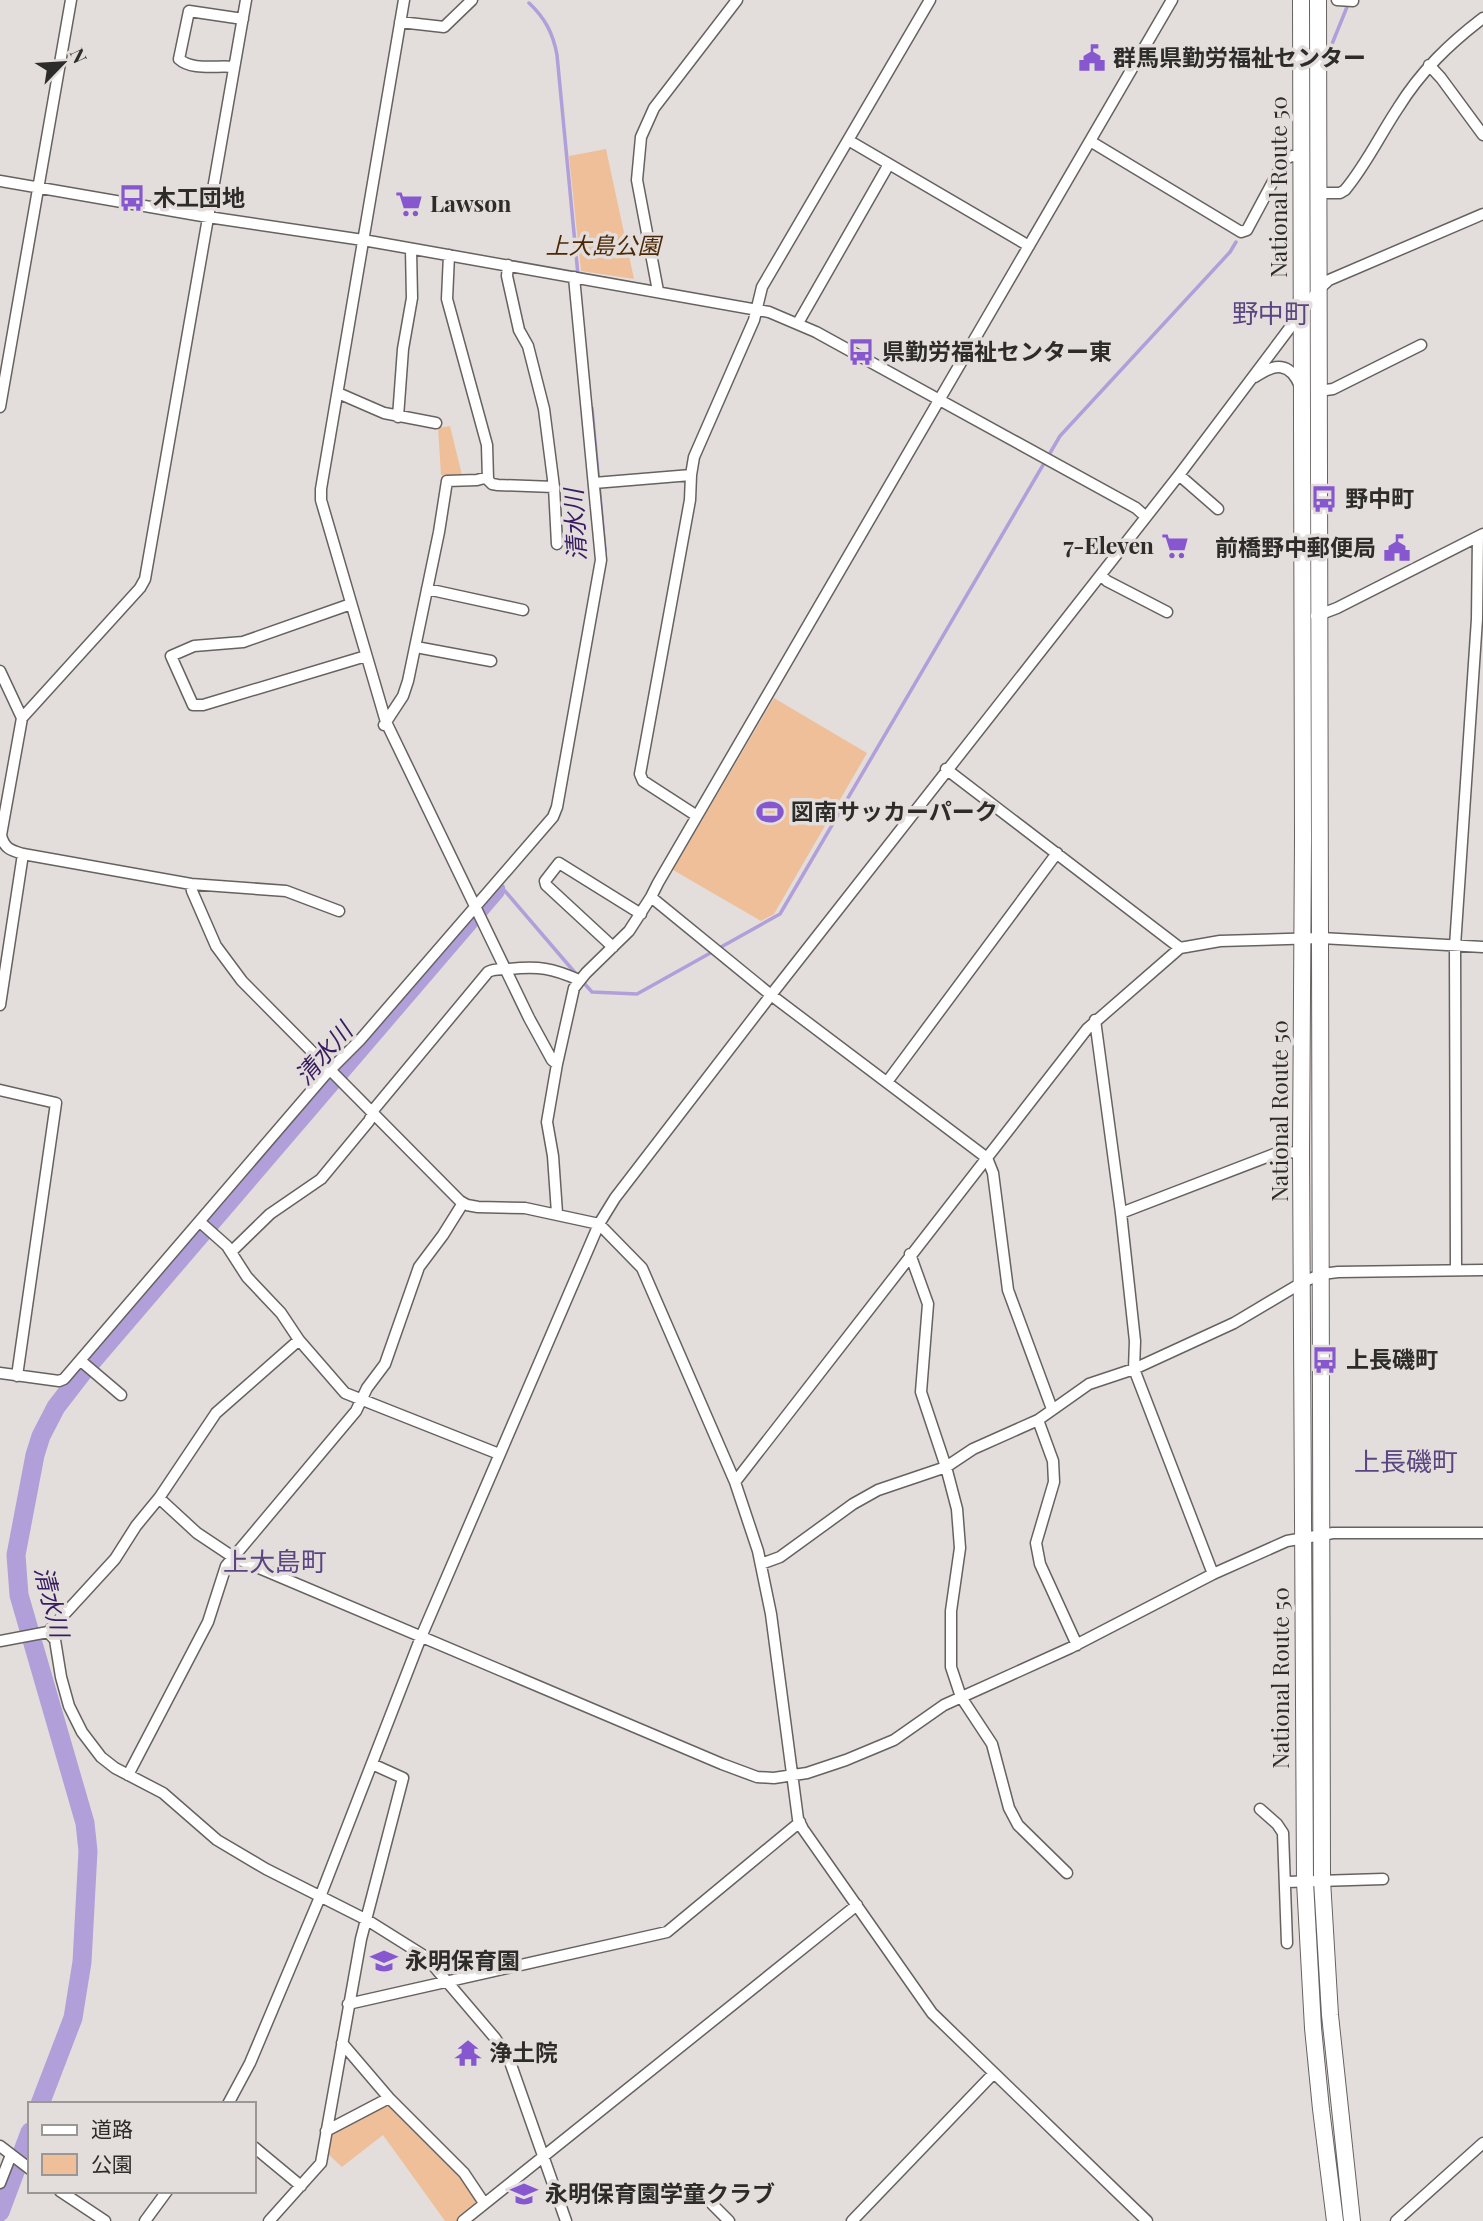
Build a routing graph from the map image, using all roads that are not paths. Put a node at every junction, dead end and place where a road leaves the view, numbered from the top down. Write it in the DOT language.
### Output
graph roads {
  1 [pos="71,0"];
  2 [pos="246,0"];
  3 [pos="404,0"];
  4 [pos="472,0"];
  5 [pos="737,0"];
  6 [pos="930,0"];
  7 [pos="1172,0"];
  8 [pos="1301,0"];
  9 [pos="1318,0"];
  10 [pos="1337,0"];
  11 [pos="1353,1"];
  12 [pos="1483,18"];
  13 [pos="243,19"];
  14 [pos="400,22"];
  15 [pos="1429,65"];
  16 [pos="234,67"];
  17 [pos="1483,135"];
  18 [pos="848,140"];
  19 [pos="1090,141"];
  20 [pos="1301,158"];
  21 [pos="890,164"];
  22 [pos="0,181"];
  23 [pos="37,188"];
  24 [pos="1318,193"];
  25 [pos="1483,214"];
  26 [pos="208,217"];
  27 [pos="363,240"];
  28 [pos="1029,246"];
  29 [pos="411,248"];
  30 [pos="449,255"];
  31 [pos="508,265"];
  32 [pos="574,276"];
  33 [pos="1319,289"];
  34 [pos="658,291"];
  35 [pos="756,308"];
  36 [pos="1302,314"];
  37 [pos="798,323"];
  38 [pos="1421,345"];
  39 [pos="1254,378"];
  40 [pos="1301,389"];
  41 [pos="1319,391"];
  42 [pos="338,393"];
  43 [pos="939,400"];
  44 [pos="0,407"];
  45 [pos="398,417"];
  46 [pos="436,423"];
  47 [pos="691,475"];
  48 [pos="1179,475"];
  49 [pos="488,477"];
  50 [pos="594,483"];
  51 [pos="554,487"];
  52 [pos="1218,509"];
  53 [pos="1146,517"];
  54 [pos="1481,535"];
  55 [pos="557,544"];
  56 [pos="1101,575"];
  57 [pos="428,589"];
  58 [pos="351,604"];
  59 [pos="523,610"];
  60 [pos="1167,612"];
  61 [pos="1320,614"];
  62 [pos="1303,620"];
  63 [pos="416,647"];
  64 [pos="366,656"];
  65 [pos="491,661"];
  66 [pos="0,671"];
  67 [pos="22,718"];
  68 [pos="384,724"];
  69 [pos="946,769"];
  70 [pos="697,816"];
  71 [pos="1058,853"];
  72 [pos="23,854"];
  73 [pos="191,884"];
  74 [pos="651,898"];
  75 [pos="476,910"];
  76 [pos="339,911"];
  77 [pos="641,914"];
  78 [pos="1321,938"];
  79 [pos="1303,939"];
  80 [pos="1455,946"];
  81 [pos="613,947"];
  82 [pos="1483,947"];
  83 [pos="1180,948"];
  84 [pos="506,970"];
  85 [pos="579,981"];
  86 [pos="771,995"];
  87 [pos="0,1005"];
  88 [pos="1095,1020"];
  89 [pos="557,1064"];
  90 [pos="333,1075"];
  91 [pos="887,1082"];
  92 [pos="0,1090"];
  93 [pos="372,1114"];
  94 [pos="1301,1152"];
  95 [pos="987,1158"];
  96 [pos="463,1203"];
  97 [pos="557,1213"];
  98 [pos="1121,1213"];
  99 [pos="599,1224"];
  100 [pos="205,1226"];
  101 [pos="231,1252"];
  102 [pos="910,1254"];
  103 [pos="1456,1270"];
  104 [pos="1483,1270"];
  105 [pos="1322,1274"];
  106 [pos="1303,1282"];
  107 [pos="299,1340"];
  108 [pos="85,1365"];
  109 [pos="1134,1369"];
  110 [pos="0,1373"];
  111 [pos="17,1376"];
  112 [pos="121,1395"];
  113 [pos="362,1400"];
  114 [pos="1052,1409"];
  115 [pos="1038,1420"];
  116 [pos="499,1454"];
  117 [pos="946,1467"];
  118 [pos="735,1482"];
  119 [pos="159,1498"];
  120 [pos="1483,1533"];
  121 [pos="1320,1534"];
  122 [pos="1303,1536"];
  123 [pos="233,1557"];
  124 [pos="761,1564"];
  125 [pos="1213,1574"];
  126 [pos="48,1632"];
  127 [pos="421,1637"];
  128 [pos="0,1642"];
  129 [pos="1077,1645"];
  130 [pos="961,1697"];
  131 [pos="372,1764"];
  132 [pos="128,1775"];
  133 [pos="792,1775"];
  134 [pos="1260,1809"];
  135 [pos="800,1822"];
  136 [pos="1068,1873"];
  137 [pos="1383,1879"];
  138 [pos="1322,1880"];
  139 [pos="1286,1882"];
  140 [pos="1305,1882"];
  141 [pos="318,1896"];
  142 [pos="857,1905"];
  143 [pos="367,1920"];
  144 [pos="1287,1943"];
  145 [pos="447,1983"];
  146 [pos="348,2004"];
  147 [pos="342,2043"];
  148 [pos="994,2073"];
  149 [pos="389,2098"];
  150 [pos="229,2102"];
  151 [pos="326,2132"];
  152 [pos="1483,2143"];
  153 [pos="0,2146"];
  154 [pos="256,2149"];
  155 [pos="11,2155"];
  156 [pos="543,2155"];
  157 [pos="28,2168"];
  158 [pos="0,2183"];
  159 [pos="301,2186"];
  160 [pos="63,2193"];
  161 [pos="166,2193"];
  162 [pos="484,2203"];
  163 [pos="712,2204"];
  164 [pos="105,2221"];
  165 [pos="145,2221"];
  166 [pos="269,2221"];
  167 [pos="463,2221"];
  168 [pos="566,2221"];
  169 [pos="729,2221"];
  170 [pos="852,2221"];
  171 [pos="1147,2221"];
  172 [pos="1335,2221"];
  173 [pos="1352,2221"];
  174 [pos="1396,2221"];
  1 -- 23 [label="street"];
  2 -- 13 [label="street"];
  3 -- 14 [label="street"];
  4 -- 14 [label="street"];
  5 -- 34 [label="street"];
  6 -- 18 [label="street"];
  7 -- 19 [label="street"];
  8 -- 20 [label="highway, National Route 50"];
  9 -- 24 [label="highway, National Route 50"];
  10 -- 11 [label="street"];
  12 -- 15 [label="street"];
  13 -- 16 [label="street"];
  13 -- 16 [label="street"];
  14 -- 27 [label="street"];
  15 -- 17 [label="street"];
  15 -- 24 [label="street"];
  16 -- 26 [label="street"];
  18 -- 21 [label="street"];
  18 -- 35 [label="street"];
  19 -- 20 [label="street"];
  19 -- 28 [label="street"];
  20 -- 36 [label="highway, National Route 50"];
  21 -- 28 [label="street"];
  21 -- 37 [label="street"];
  22 -- 23 [label="street"];
  23 -- 26 [label="street"];
  23 -- 44 [label="street"];
  24 -- 33 [label="highway, National Route 50"];
  25 -- 33 [label="street"];
  26 -- 27 [label="street"];
  26 -- 67 [label="street"];
  27 -- 29 [label="street"];
  27 -- 42 [label="street"];
  28 -- 43 [label="street"];
  29 -- 30 [label="street"];
  29 -- 45 [label="street"];
  30 -- 31 [label="street"];
  30 -- 49 [label="street"];
  31 -- 32 [label="street"];
  31 -- 51 [label="street"];
  32 -- 34 [label="street"];
  32 -- 50 [label="street"];
  33 -- 36 [label="street"];
  33 -- 41 [label="highway, National Route 50"];
  34 -- 35 [label="street"];
  35 -- 37 [label="street"];
  35 -- 47 [label="street"];
  36 -- 39 [label="street"];
  36 -- 40 [label="highway, National Route 50"];
  37 -- 43 [label="street"];
  38 -- 41 [label="street"];
  39 -- 40 [label="street"];
  39 -- 48 [label="street"];
  40 -- 62 [label="highway, National Route 50"];
  41 -- 61 [label="highway, National Route 50"];
  42 -- 45 [label="street"];
  42 -- 58 [label="street"];
  43 -- 53 [label="street"];
  43 -- 70 [label="street"];
  45 -- 46 [label="street"];
  47 -- 50 [label="street"];
  47 -- 70 [label="street"];
  48 -- 52 [label="street"];
  48 -- 53 [label="street"];
  49 -- 51 [label="street"];
  49 -- 57 [label="street"];
  50 -- 75 [label="street"];
  51 -- 55 [label="street"];
  53 -- 56 [label="street"];
  54 -- 61 [label="street"];
  54 -- 80 [label="street"];
  56 -- 60 [label="street"];
  56 -- 69 [label="street"];
  57 -- 59 [label="street"];
  57 -- 63 [label="street"];
  58 -- 64 [label="street"];
  58 -- 64 [label="street"];
  61 -- 62 [label="street"];
  61 -- 78 [label="highway, National Route 50"];
  62 -- 79 [label="highway, National Route 50"];
  63 -- 65 [label="street"];
  63 -- 68 [label="street"];
  64 -- 68 [label="street"];
  66 -- 67 [label="street"];
  67 -- 72 [label="street"];
  68 -- 75 [label="street"];
  69 -- 71 [label="street"];
  69 -- 86 [label="street"];
  70 -- 74 [label="street"];
  71 -- 83 [label="street"];
  71 -- 91 [label="street"];
  72 -- 73 [label="street"];
  72 -- 87 [label="street"];
  73 -- 76 [label="street"];
  73 -- 90 [label="street"];
  74 -- 77 [label="street"];
  74 -- 86 [label="street"];
  75 -- 84 [label="street"];
  75 -- 90 [label="street"];
  77 -- 81 [label="street"];
  77 -- 81 [label="street"];
  78 -- 79 [label="street"];
  78 -- 80 [label="street"];
  78 -- 105 [label="highway, National Route 50"];
  79 -- 83 [label="street"];
  79 -- 94 [label="highway, National Route 50"];
  80 -- 82 [label="street"];
  80 -- 103 [label="street"];
  81 -- 85 [label="street"];
  83 -- 88 [label="street"];
  84 -- 85 [label="street"];
  84 -- 89 [label="street"];
  84 -- 93 [label="street"];
  85 -- 89 [label="street"];
  86 -- 91 [label="street"];
  86 -- 99 [label="street"];
  88 -- 95 [label="street"];
  88 -- 98 [label="street"];
  89 -- 97 [label="street"];
  90 -- 93 [label="street"];
  90 -- 100 [label="street"];
  91 -- 95 [label="street"];
  92 -- 111 [label="street"];
  93 -- 96 [label="street"];
  93 -- 101 [label="street"];
  94 -- 98 [label="street"];
  94 -- 106 [label="highway, National Route 50"];
  95 -- 102 [label="street"];
  95 -- 114 [label="street"];
  96 -- 97 [label="street"];
  96 -- 113 [label="street"];
  97 -- 99 [label="street"];
  98 -- 109 [label="street"];
  99 -- 116 [label="street"];
  99 -- 118 [label="street"];
  100 -- 101 [label="street"];
  100 -- 108 [label="street"];
  101 -- 107 [label="street"];
  102 -- 117 [label="street"];
  102 -- 118 [label="street"];
  103 -- 104 [label="street"];
  103 -- 105 [label="street"];
  105 -- 106 [label="street"];
  105 -- 121 [label="highway, National Route 50"];
  106 -- 109 [label="street"];
  106 -- 122 [label="highway, National Route 50"];
  107 -- 113 [label="street"];
  107 -- 119 [label="street"];
  108 -- 111 [label="street"];
  108 -- 112 [label="street"];
  109 -- 114 [label="street"];
  109 -- 125 [label="street"];
  110 -- 111 [label="street"];
  113 -- 116 [label="street"];
  113 -- 123 [label="street"];
  114 -- 115 [label="street"];
  115 -- 117 [label="street"];
  115 -- 129 [label="street"];
  116 -- 127 [label="street"];
  117 -- 124 [label="street"];
  117 -- 130 [label="street"];
  118 -- 124 [label="street"];
  119 -- 123 [label="street"];
  119 -- 126 [label="street"];
  120 -- 121 [label="street"];
  121 -- 122 [label="street"];
  121 -- 138 [label="highway, National Route 50"];
  122 -- 125 [label="street"];
  122 -- 140 [label="highway, National Route 50"];
  123 -- 127 [label="street"];
  123 -- 132 [label="street"];
  124 -- 133 [label="street"];
  125 -- 129 [label="street"];
  126 -- 128 [label="street"];
  126 -- 132 [label="street"];
  127 -- 131 [label="street"];
  127 -- 133 [label="street"];
  129 -- 130 [label="street"];
  130 -- 133 [label="street"];
  130 -- 136 [label="street"];
  131 -- 141 [label="street"];
  131 -- 143 [label="street"];
  132 -- 141 [label="street"];
  133 -- 135 [label="street"];
  134 -- 139 [label="street"];
  135 -- 142 [label="street"];
  135 -- 145 [label="street"];
  137 -- 138 [label="street"];
  138 -- 140 [label="street"];
  138 -- 173 [label="highway, National Route 50"];
  139 -- 140 [label="street"];
  139 -- 144 [label="street"];
  140 -- 172 [label="highway, National Route 50"];
  141 -- 143 [label="street"];
  141 -- 150 [label="street"];
  142 -- 148 [label="street"];
  142 -- 156 [label="street"];
  143 -- 145 [label="street"];
  143 -- 146 [label="street"];
  145 -- 146 [label="street"];
  145 -- 156 [label="street"];
  146 -- 147 [label="street"];
  147 -- 149 [label="street"];
  147 -- 151 [label="street"];
  148 -- 170 [label="street"];
  148 -- 171 [label="street"];
  149 -- 151 [label="street"];
  149 -- 162 [label="street"];
  151 -- 159 [label="street"];
  152 -- 174 [label="street"];
  153 -- 155 [label="street"];
  154 -- 159 [label="street"];
  155 -- 157 [label="street"];
  155 -- 158 [label="street"];
  156 -- 162 [label="street"];
  156 -- 168 [label="street"];
  159 -- 166 [label="street"];
  160 -- 164 [label="street"];
  161 -- 165 [label="street"];
  162 -- 167 [label="street"];
  163 -- 169 [label="street"];
}
